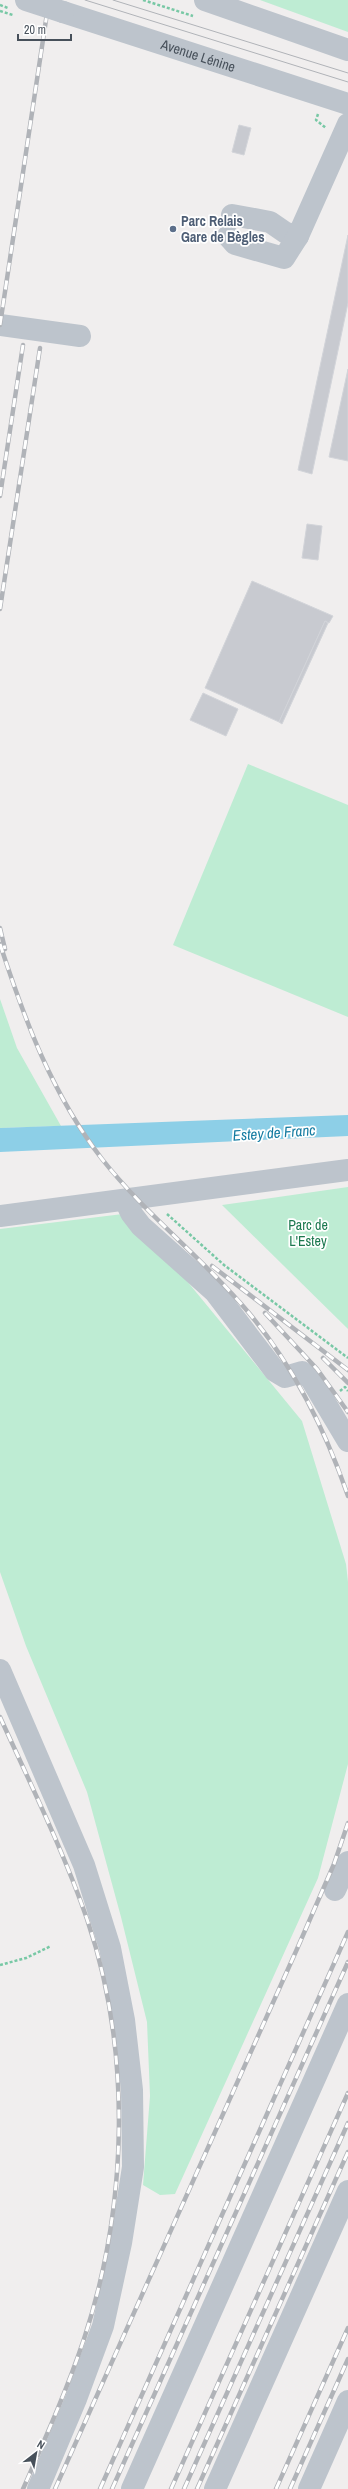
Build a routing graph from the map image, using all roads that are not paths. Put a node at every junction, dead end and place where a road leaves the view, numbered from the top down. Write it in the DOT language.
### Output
graph roads {
  1 [pos="26,0"];
  2 [pos="205,0"];
  3 [pos="348,50"];
  4 [pos="348,104"];
  5 [pos="348,124"];
  6 [pos="292,234"];
  7 [pos="0,326"];
  8 [pos="80,336"];
  9 [pos="348,1170"];
  10 [pos="125,1200"];
  11 [pos="0,1216"];
  12 [pos="348,1441"];
  13 [pos="0,1670"];
  14 [pos="348,1862"];
  15 [pos="335,1890"];
  16 [pos="348,2004"];
  17 [pos="348,2191"];
  18 [pos="348,2401"];
  19 [pos="38,2489"];
  20 [pos="132,2489"];
  21 [pos="215,2489"];
  22 [pos="308,2489"];
  1 -- 4 [label="street, Avenue Lénine, bridge"];
  2 -- 3 [label="street"];
  5 -- 6 [label="street"];
  6 -- 6 [label="street"];
  7 -- 8 [label="street"];
  9 -- 10 [label="street"];
  10 -- 11 [label="street"];
  10 -- 12 [label="street"];
  13 -- 19 [label="street"];
  14 -- 15 [label="street"];
  16 -- 20 [label="street"];
  17 -- 21 [label="street"];
  18 -- 22 [label="street"];
}
